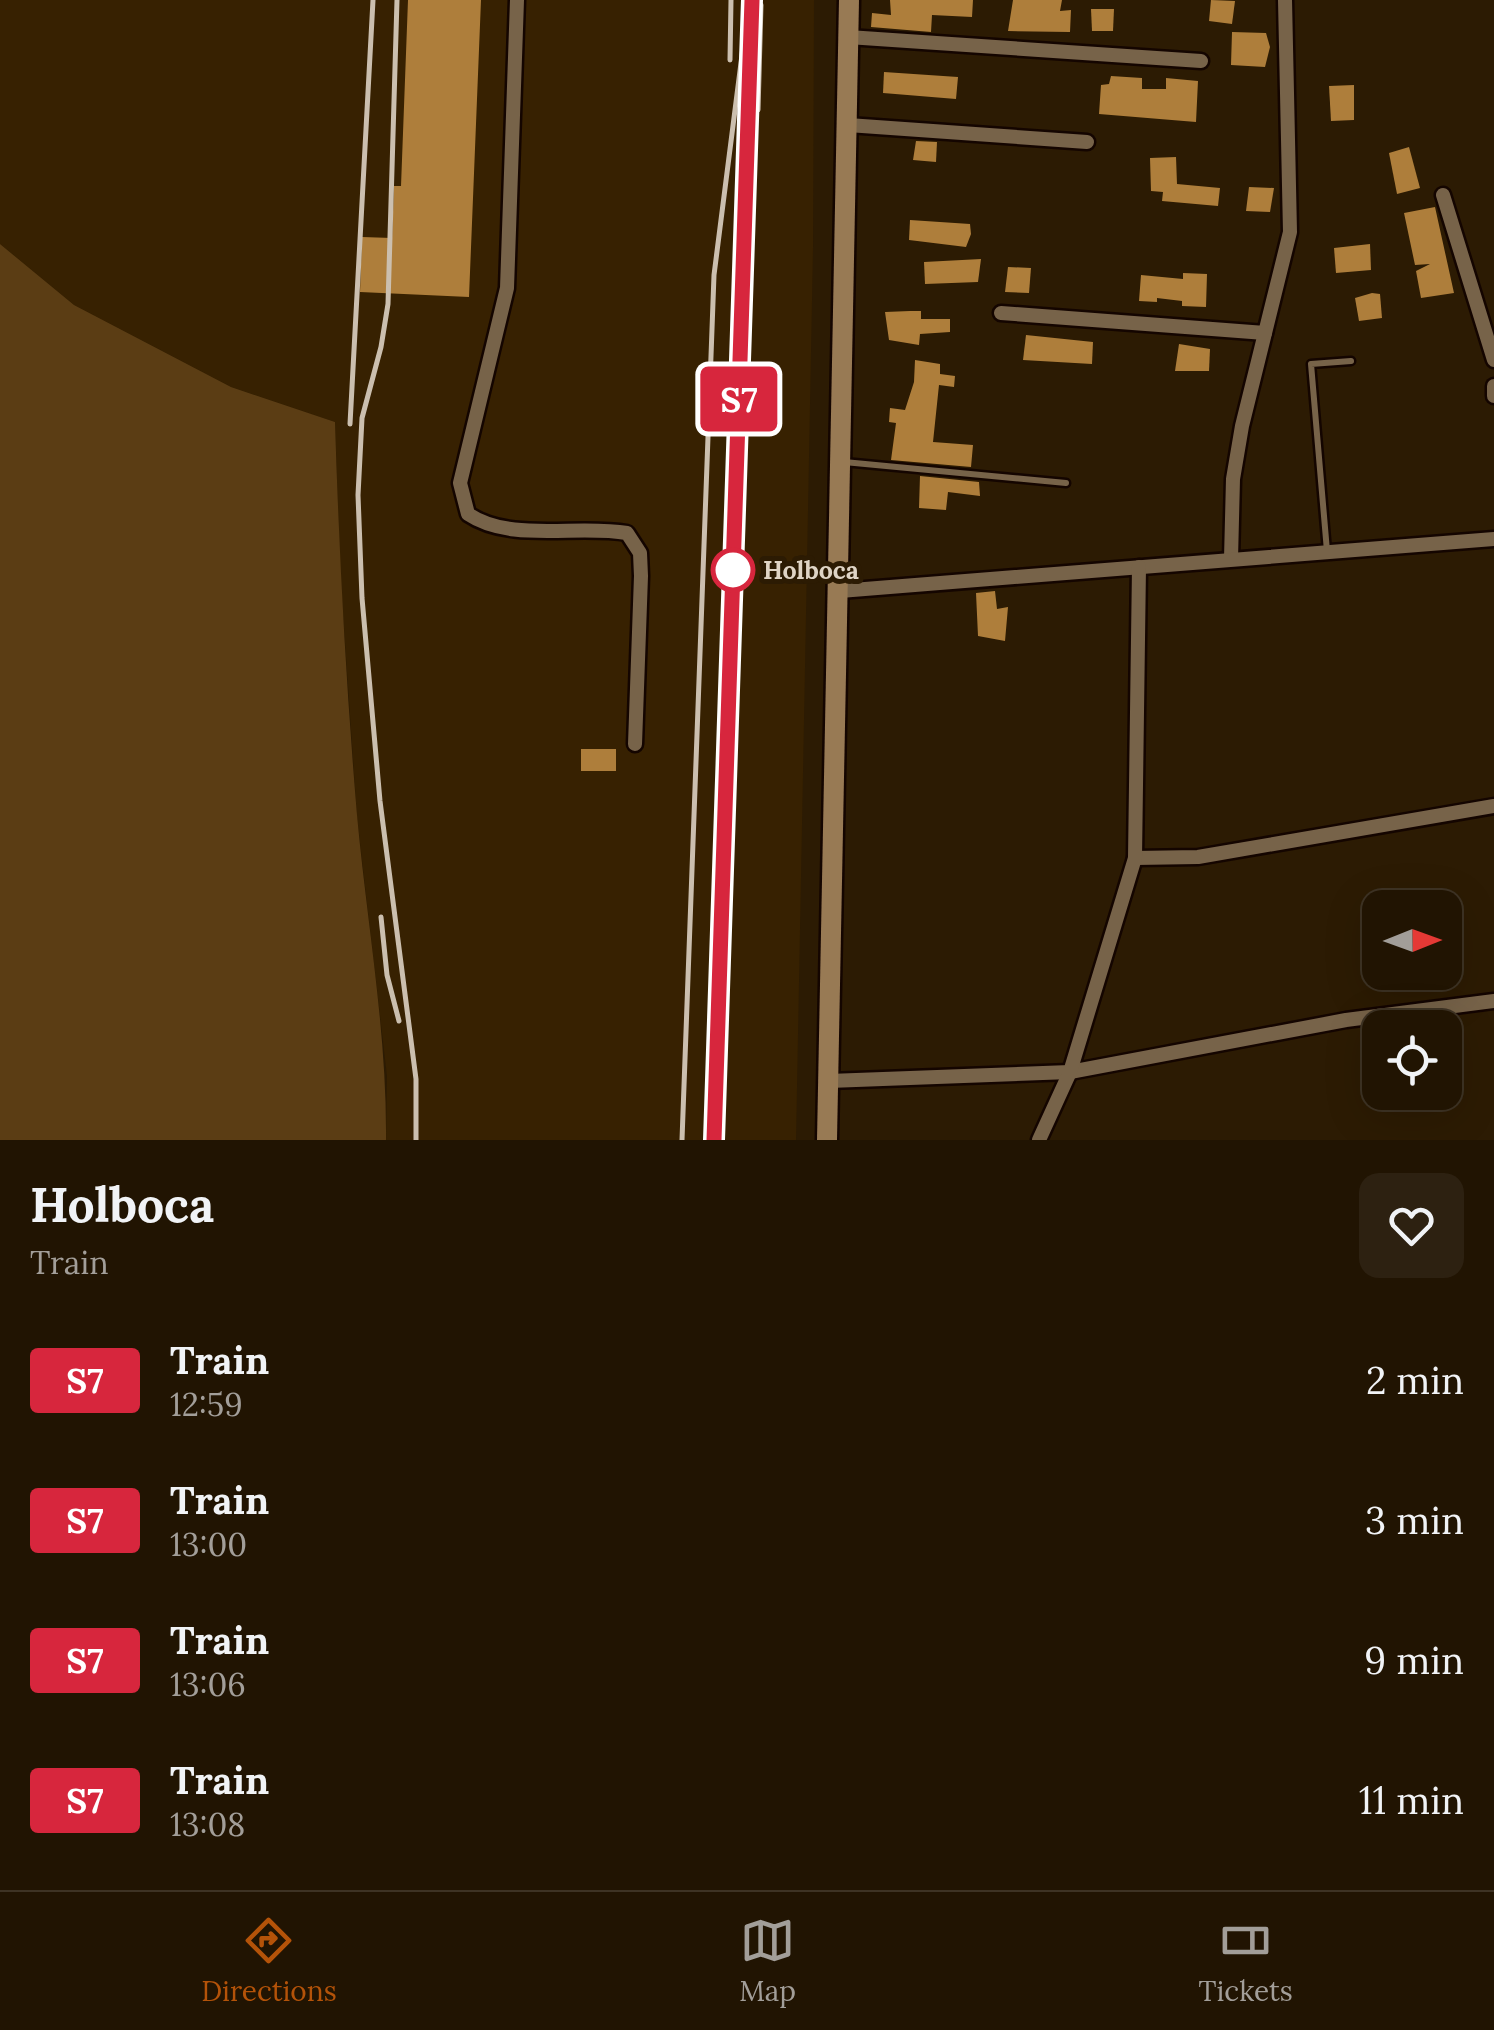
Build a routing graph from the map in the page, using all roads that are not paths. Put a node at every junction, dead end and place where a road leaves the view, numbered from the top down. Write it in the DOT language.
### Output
graph roads {
  1 [pos="516,0"];
  2 [pos="848,0"];
  3 [pos="1285,0"];
  4 [pos="848,37"];
  5 [pos="1202,60"];
  6 [pos="848,126"];
  7 [pos="1087,142"];
  8 [pos="1443,195"];
  9 [pos="1001,313"];
  10 [pos="1264,333"];
  11 [pos="1494,360"];
  12 [pos="1351,361"];
  13 [pos="1494,386"];
  14 [pos="1494,396"];
  15 [pos="841,462"];
  16 [pos="1066,483"];
  17 [pos="1494,540"];
  18 [pos="1327,553"];
  19 [pos="1231,558"];
  20 [pos="1139,567"];
  21 [pos="840,591"];
  22 [pos="634,744"];
  23 [pos="1494,806"];
  24 [pos="1135,858"];
  25 [pos="1494,1001"];
  26 [pos="1070,1072"];
  27 [pos="829,1081"];
  28 [pos="827,1140"];
  29 [pos="1038,1140"];
  1 -- 22 [label="street"];
  2 -- 4 [label="main road"];
  3 -- 10 [label="street"];
  4 -- 5 [label="street"];
  4 -- 6 [label="main road"];
  6 -- 7 [label="street"];
  6 -- 15 [label="main road"];
  8 -- 11 [label="street"];
  9 -- 10 [label="street"];
  10 -- 19 [label="street"];
  12 -- 18 [label="lane"];
  13 -- 14 [label="street"];
  15 -- 16 [label="lane"];
  15 -- 21 [label="main road"];
  17 -- 18 [label="street"];
  18 -- 19 [label="street"];
  19 -- 20 [label="street"];
  20 -- 21 [label="street"];
  20 -- 24 [label="street"];
  21 -- 27 [label="main road"];
  23 -- 24 [label="street"];
  24 -- 26 [label="street"];
  25 -- 26 [label="street"];
  26 -- 27 [label="street"];
  26 -- 29 [label="street"];
  27 -- 28 [label="main road"];
}
